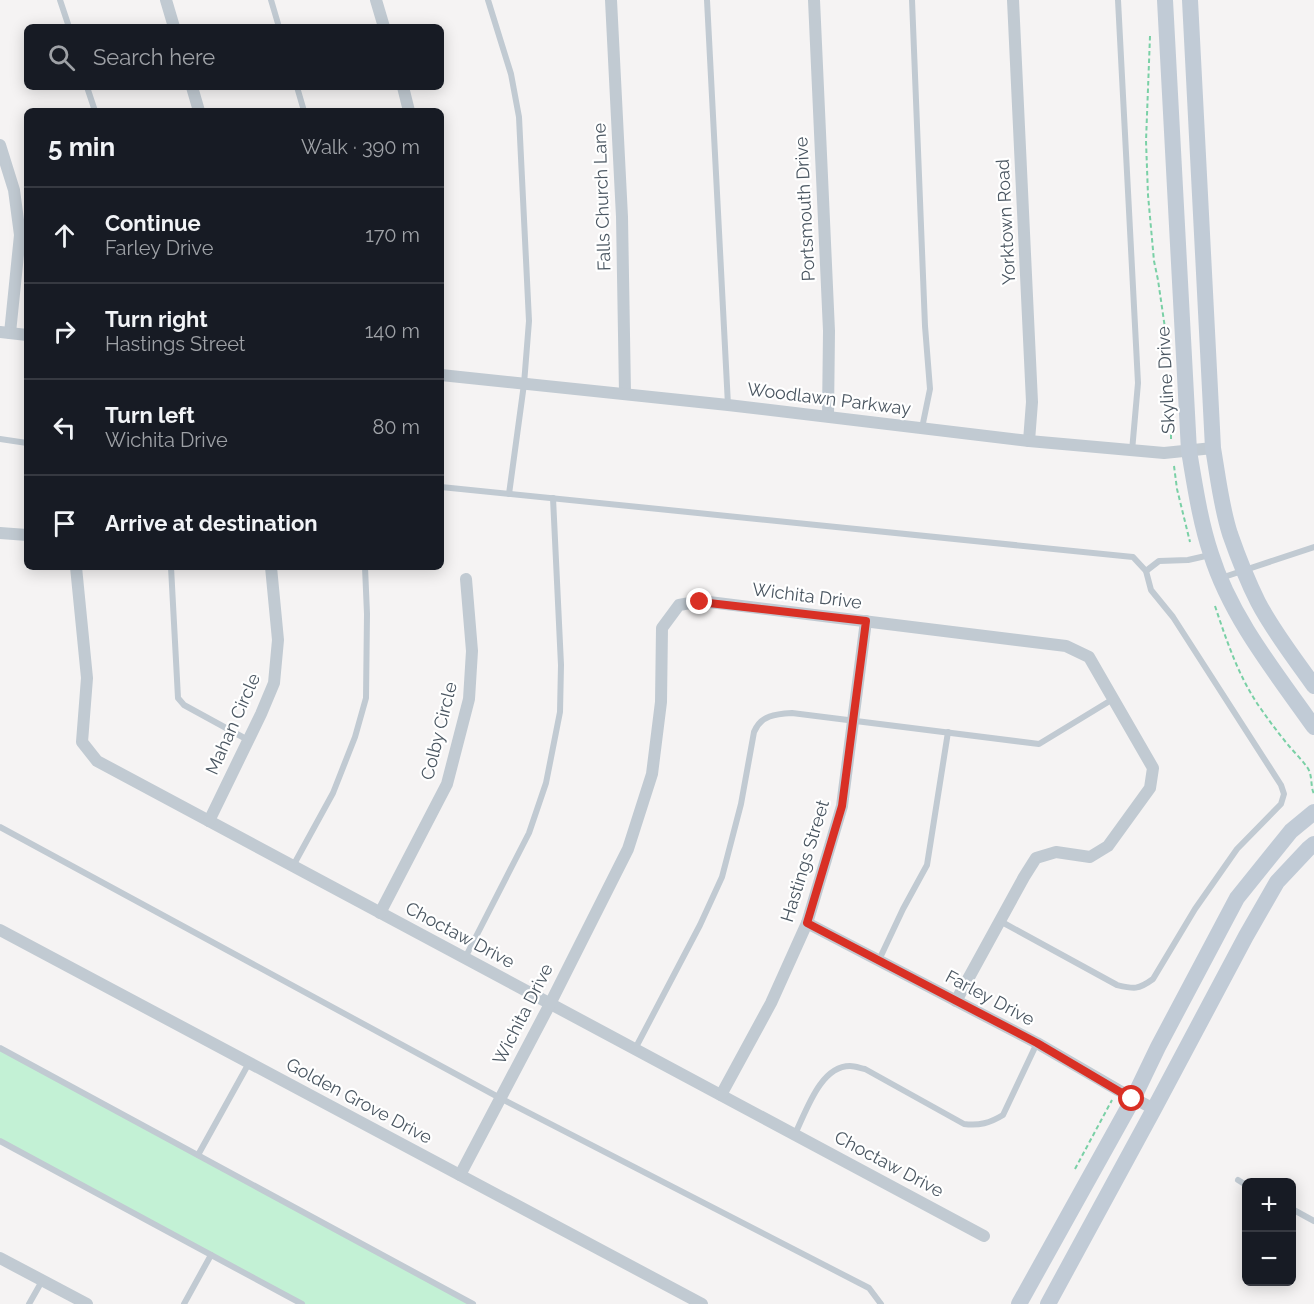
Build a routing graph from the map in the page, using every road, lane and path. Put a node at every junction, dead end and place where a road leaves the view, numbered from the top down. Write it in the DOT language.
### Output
graph roads {
  1 [pos="60,0"];
  2 [pos="166,0"];
  3 [pos="271,0"];
  4 [pos="376,0"];
  5 [pos="488,0"];
  6 [pos="611,0"];
  7 [pos="707,0"];
  8 [pos="814,0"];
  9 [pos="912,0"];
  10 [pos="1013,0"];
  11 [pos="1118,0"];
  12 [pos="1165,0"];
  13 [pos="1190,0"];
  14 [pos="68,24"];
  15 [pos="173,24"];
  16 [pos="278,24"];
  17 [pos="383,24"];
  18 [pos="88,90"];
  19 [pos="193,90"];
  20 [pos="298,90"];
  21 [pos="404,90"];
  22 [pos="94,108"];
  23 [pos="198,108"];
  24 [pos="303,108"];
  25 [pos="408,108"];
  26 [pos="0,145"];
  27 [pos="5,333"];
  28 [pos="24,335"];
  29 [pos="444,375"];
  30 [pos="524,384"];
  31 [pos="625,393"];
  32 [pos="728,405"];
  33 [pos="828,416"];
  34 [pos="922,428"];
  35 [pos="0,439"];
  36 [pos="1029,441"];
  37 [pos="24,443"];
  38 [pos="1213,448"];
  39 [pos="1132,451"];
  40 [pos="1189,451"];
  41 [pos="444,487"];
  42 [pos="509,494"];
  43 [pos="553,498"];
  44 [pos="0,533"];
  45 [pos="24,535"];
  46 [pos="1314,547"];
  47 [pos="1211,555"];
  48 [pos="76,570"];
  49 [pos="171,570"];
  50 [pos="271,570"];
  51 [pos="365,570"];
  52 [pos="1244,570"];
  53 [pos="1146,571"];
  54 [pos="465,579"];
  55 [pos="1220,579"];
  56 [pos="866,621"];
  57 [pos="1314,686"];
  58 [pos="1113,699"];
  59 [pos="853,721"];
  60 [pos="1314,727"];
  61 [pos="948,732"];
  62 [pos="248,741"];
  63 [pos="1314,812"];
  64 [pos="209,821"];
  65 [pos="0,827"];
  66 [pos="1314,844"];
  67 [pos="1314,858"];
  68 [pos="293,866"];
  69 [pos="1288,870"];
  70 [pos="380,913"];
  71 [pos="1000,921"];
  72 [pos="807,923"];
  73 [pos="0,930"];
  74 [pos="465,958"];
  75 [pos="879,960"];
  76 [pos="956,1001"];
  77 [pos="550,1004"];
  78 [pos="1037,1043"];
  79 [pos="0,1048"];
  80 [pos="635,1049"];
  81 [pos="249,1063"];
  82 [pos="722,1095"];
  83 [pos="500,1098"];
  84 [pos="1132,1099"];
  85 [pos="1154,1109"];
  86 [pos="795,1134"];
  87 [pos="0,1141"];
  88 [pos="198,1155"];
  89 [pos="460,1175"];
  90 [pos="1238,1180"];
  91 [pos="1242,1182"];
  92 [pos="1296,1211"];
  93 [pos="1314,1221"];
  94 [pos="984,1236"];
  95 [pos="211,1255"];
  96 [pos="0,1258"];
  97 [pos="42,1280"];
  98 [pos="29,1304"];
  99 [pos="87,1304"];
  100 [pos="184,1304"];
  101 [pos="302,1304"];
  102 [pos="473,1304"];
  103 [pos="702,1304"];
  104 [pos="881,1304"];
  105 [pos="1019,1304"];
  106 [pos="1048,1304"];
  1 -- 14 [label="lane"];
  2 -- 15 [label="street"];
  3 -- 16 [label="lane"];
  4 -- 17 [label="street"];
  5 -- 30 [label="lane"];
  6 -- 31 [label="street, Falls Church Lane"];
  7 -- 32 [label="lane"];
  8 -- 33 [label="street, Portsmouth Drive"];
  9 -- 34 [label="lane"];
  10 -- 36 [label="street, Yorktown Road"];
  11 -- 39 [label="lane"];
  12 -- 40 [label="main road, Skyline Drive"];
  13 -- 38 [label="main road"];
  18 -- 22 [label="lane"];
  19 -- 23 [label="street"];
  20 -- 24 [label="lane"];
  21 -- 25 [label="street"];
  26 -- 27 [label="street"];
  27 -- 28 [label="street"];
  29 -- 30 [label="street, Woodlawn Parkway"];
  30 -- 31 [label="street, Woodlawn Parkway"];
  30 -- 42 [label="lane"];
  31 -- 32 [label="street, Woodlawn Parkway"];
  32 -- 33 [label="street, Woodlawn Parkway"];
  33 -- 34 [label="street, Woodlawn Parkway"];
  34 -- 36 [label="street, Woodlawn Parkway"];
  35 -- 37 [label="lane"];
  36 -- 39 [label="street, Woodlawn Parkway"];
  38 -- 40 [label="street, Woodlawn Parkway"];
  38 -- 52 [label="main road"];
  39 -- 40 [label="street, Woodlawn Parkway"];
  40 -- 47 [label="main road, Skyline Drive"];
  41 -- 42 [label="lane"];
  42 -- 43 [label="lane"];
  43 -- 53 [label="lane"];
  43 -- 74 [label="lane"];
  44 -- 45 [label="street"];
  46 -- 52 [label="lane"];
  47 -- 53 [label="lane"];
  47 -- 55 [label="main road, Skyline Drive"];
  48 -- 64 [label="street, Choctaw Drive"];
  49 -- 62 [label="lane"];
  50 -- 62 [label="street, Mahan Circle"];
  51 -- 68 [label="lane"];
  52 -- 55 [label="lane"];
  52 -- 57 [label="main road"];
  53 -- 71 [label="lane"];
  54 -- 70 [label="street, Colby Circle"];
  55 -- 60 [label="main road, Skyline Drive"];
  56 -- 58 [label="street, Wichita Drive"];
  56 -- 59 [label="street, Hastings Street"];
  56 -- 77 [label="street, Wichita Drive"];
  58 -- 61 [label="lane"];
  58 -- 71 [label="street, Wichita Drive"];
  59 -- 61 [label="lane"];
  59 -- 72 [label="street, Hastings Street"];
  59 -- 80 [label="lane"];
  61 -- 75 [label="lane"];
  62 -- 64 [label="street, Mahan Circle"];
  63 -- 84 [label="main road"];
  64 -- 68 [label="street, Choctaw Drive"];
  65 -- 83 [label="lane"];
  66 -- 69 [label="main road"];
  67 -- 69 [label="main road"];
  68 -- 70 [label="street, Choctaw Drive"];
  69 -- 85 [label="main road"];
  70 -- 74 [label="street, Choctaw Drive"];
  71 -- 76 [label="street, Wichita Drive"];
  72 -- 75 [label="street, Farley Drive"];
  72 -- 82 [label="street, Hastings Street"];
  73 -- 81 [label="street, Golden Grove Drive"];
  74 -- 77 [label="street, Choctaw Drive"];
  75 -- 76 [label="street, Farley Drive"];
  76 -- 78 [label="street, Farley Drive"];
  77 -- 80 [label="street, Choctaw Drive"];
  77 -- 83 [label="street, Wichita Drive"];
  78 -- 84 [label="street, Farley Drive"];
  78 -- 86 [label="lane"];
  79 -- 88 [label="lane"];
  80 -- 82 [label="street, Choctaw Drive"];
  81 -- 88 [label="lane"];
  81 -- 89 [label="street, Golden Grove Drive"];
  82 -- 86 [label="street, Choctaw Drive"];
  83 -- 89 [label="street, Wichita Drive"];
  83 -- 104 [label="lane"];
  84 -- 85 [label="street, Farley Drive"];
  84 -- 105 [label="main road"];
  85 -- 106 [label="main road"];
  86 -- 94 [label="street, Choctaw Drive"];
  87 -- 95 [label="lane"];
  88 -- 102 [label="lane"];
  89 -- 103 [label="street, Golden Grove Drive"];
  90 -- 91 [label="lane"];
  92 -- 93 [label="lane"];
  95 -- 100 [label="lane"];
  95 -- 101 [label="lane"];
  96 -- 97 [label="street"];
  97 -- 98 [label="lane"];
  97 -- 99 [label="street"];
}
